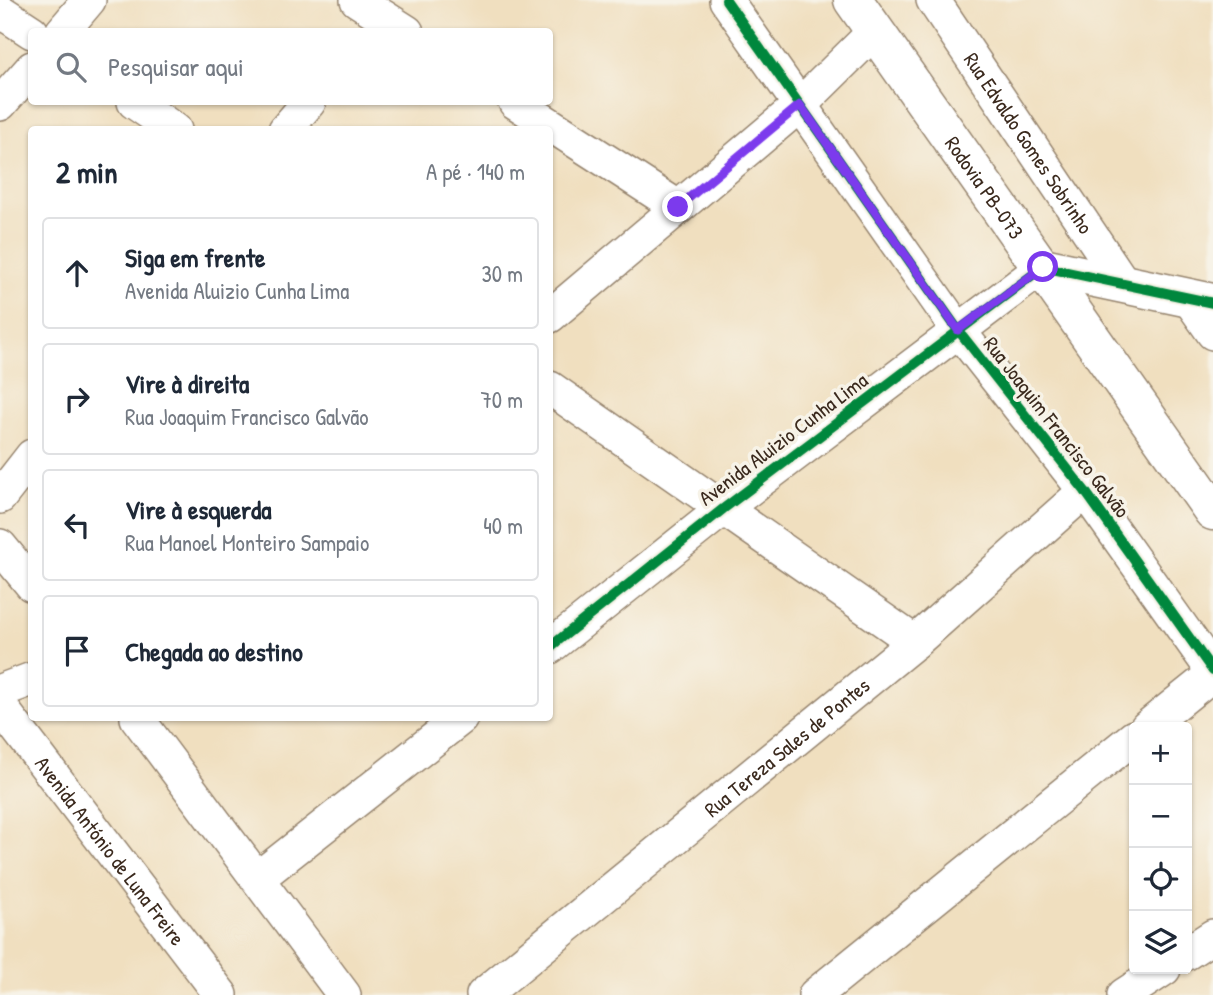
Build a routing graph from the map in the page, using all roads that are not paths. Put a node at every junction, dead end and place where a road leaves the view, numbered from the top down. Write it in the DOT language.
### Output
graph roads {
  1 [pos="89,0"];
  2 [pos="726,0"];
  3 [pos="853,0"];
  4 [pos="933,0"];
  5 [pos="0,11"];
  6 [pos="65,28"];
  7 [pos="28,29"];
  8 [pos="875,31"];
  9 [pos="28,72"];
  10 [pos="0,104"];
  11 [pos="139,105"];
  12 [pos="306,105"];
  13 [pos="520,105"];
  14 [pos="800,105"];
  15 [pos="169,126"];
  16 [pos="288,126"];
  17 [pos="552,126"];
  18 [pos="553,126"];
  19 [pos="678,207"];
  20 [pos="1043,267"];
  21 [pos="1124,284"];
  22 [pos="1200,300"];
  23 [pos="553,313"];
  24 [pos="958,330"];
  25 [pos="1213,333"];
  26 [pos="553,390"];
  27 [pos="28,461"];
  28 [pos="1085,491"];
  29 [pos="0,497"];
  30 [pos="723,509"];
  31 [pos="1213,511"];
  32 [pos="0,546"];
  33 [pos="28,580"];
  34 [pos="915,642"];
  35 [pos="553,645"];
  36 [pos="1213,673"];
  37 [pos="28,680"];
  38 [pos="0,691"];
  39 [pos="0,706"];
  40 [pos="139,721"];
  41 [pos="457,721"];
  42 [pos="1153,722"];
  43 [pos="1129,741"];
  44 [pos="258,878"];
  45 [pos="1213,936"];
  46 [pos="1192,950"];
  47 [pos="1156,974"];
  48 [pos="221,995"];
  49 [pos="344,995"];
  50 [pos="483,995"];
  51 [pos="816,995"];
  52 [pos="1124,995"];
  1 -- 6 [label="street"];
  2 -- 14 [label="street, Rua Joaquim Francisco Galvão"];
  3 -- 8 [label="main road, Rodovia PB-073"];
  4 -- 21 [label="street, Rua Edvaldo Gomes Sobrinho"];
  5 -- 7 [label="street"];
  8 -- 14 [label="street"];
  8 -- 20 [label="main road, Rodovia PB-073"];
  9 -- 10 [label="street"];
  11 -- 15 [label="street"];
  12 -- 16 [label="street"];
  13 -- 17 [label="street"];
  14 -- 19 [label="street"];
  14 -- 24 [label="street, Rua Joaquim Francisco Galvão"];
  18 -- 19 [label="street"];
  19 -- 23 [label="street"];
  20 -- 21 [label="main road"];
  20 -- 24 [label="street, Avenida Aluizio Cunha Lima"];
  20 -- 31 [label="main road, Rodovia PB-073"];
  21 -- 22 [label="main road"];
  22 -- 25 [label="street"];
  24 -- 28 [label="street, Rua Joaquim Francisco Galvão"];
  24 -- 30 [label="street, Avenida Aluizio Cunha Lima"];
  26 -- 30 [label="street"];
  27 -- 29 [label="street"];
  28 -- 34 [label="street, Rua Tereza Sales de Pontes"];
  28 -- 36 [label="street, Rua Joaquim Francisco Galvão"];
  30 -- 34 [label="street"];
  30 -- 35 [label="street, Avenida Aluizio Cunha Lima"];
  32 -- 33 [label="street"];
  34 -- 50 [label="street, Rua Tereza Sales de Pontes"];
  36 -- 42 [label="street"];
  37 -- 38 [label="street"];
  39 -- 48 [label="street, Avenida António de Luna Freire"];
  40 -- 44 [label="street"];
  41 -- 44 [label="street"];
  43 -- 51 [label="street"];
  44 -- 49 [label="street"];
  45 -- 46 [label="street"];
  47 -- 52 [label="street"];
}
